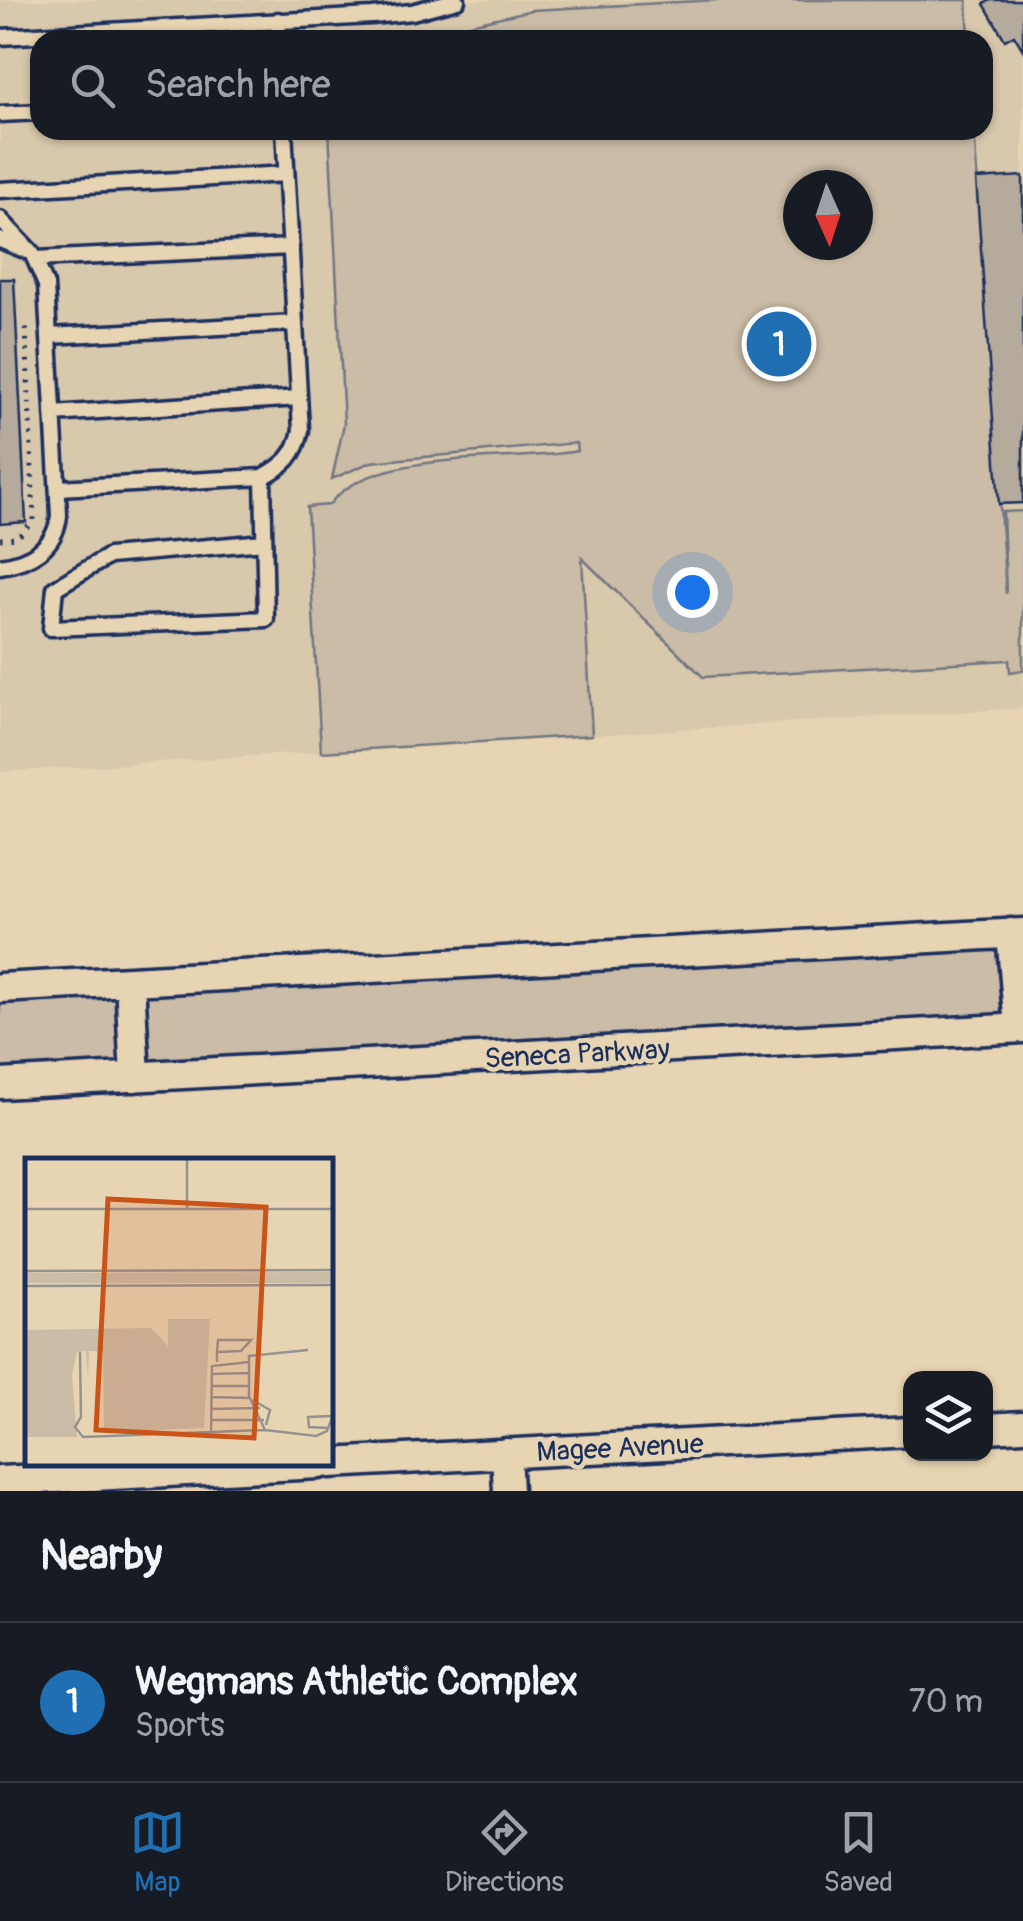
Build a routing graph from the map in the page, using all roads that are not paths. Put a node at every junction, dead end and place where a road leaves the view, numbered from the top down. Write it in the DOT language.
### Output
graph roads {
  1 [pos="457,0"];
  2 [pos="278,20"];
  3 [pos="114,30"];
  4 [pos="279,30"];
  5 [pos="30,35"];
  6 [pos="0,37"];
  7 [pos="30,112"];
  8 [pos="0,114"];
  9 [pos="284,140"];
  10 [pos="286,174"];
  11 [pos="0,190"];
  12 [pos="0,219"];
  13 [pos="0,240"];
  14 [pos="291,248"];
  15 [pos="34,256"];
  16 [pos="294,323"];
  17 [pos="49,336"];
  18 [pos="299,398"];
  19 [pos="53,414"];
  20 [pos="262,477"];
  21 [pos="58,488"];
  22 [pos="264,542"];
  23 [pos="0,566"];
  24 [pos="1017,933"];
  25 [pos="130,981"];
  26 [pos="0,988"];
  27 [pos="1021,1028"];
  28 [pos="135,1077"];
  29 [pos="0,1084"];
  30 [pos="1023,1426"];
  31 [pos="993,1428"];
  32 [pos="903,1432"];
  33 [pos="506,1454"];
  34 [pos="332,1463"];
  35 [pos="279,1466"];
  36 [pos="0,1480"];
  37 [pos="508,1491"];
  1 -- 2 [label="lane"];
  2 -- 3 [label="lane"];
  2 -- 4 [label="lane"];
  5 -- 6 [label="lane"];
  7 -- 8 [label="lane"];
  9 -- 10 [label="lane"];
  10 -- 11 [label="lane"];
  10 -- 14 [label="lane"];
  12 -- 15 [label="lane"];
  13 -- 15 [label="lane"];
  14 -- 15 [label="lane"];
  14 -- 16 [label="lane"];
  15 -- 17 [label="lane"];
  16 -- 17 [label="lane"];
  16 -- 18 [label="lane"];
  17 -- 19 [label="lane"];
  18 -- 19 [label="lane"];
  18 -- 20 [label="lane"];
  19 -- 21 [label="lane"];
  20 -- 21 [label="lane"];
  20 -- 22 [label="lane"];
  21 -- 23 [label="lane"];
  22 -- 22 [label="lane"];
  24 -- 25 [label="street, Seneca Parkway"];
  24 -- 27 [label="street, Seneca Parkway"];
  25 -- 26 [label="street, Seneca Parkway"];
  25 -- 28 [label="street"];
  27 -- 28 [label="street, Seneca Parkway"];
  28 -- 29 [label="street, Seneca Parkway"];
  30 -- 31 [label="street"];
  32 -- 33 [label="street, Magee Avenue"];
  33 -- 34 [label="street, Magee Avenue"];
  33 -- 37 [label="street"];
  35 -- 36 [label="street"];
}
